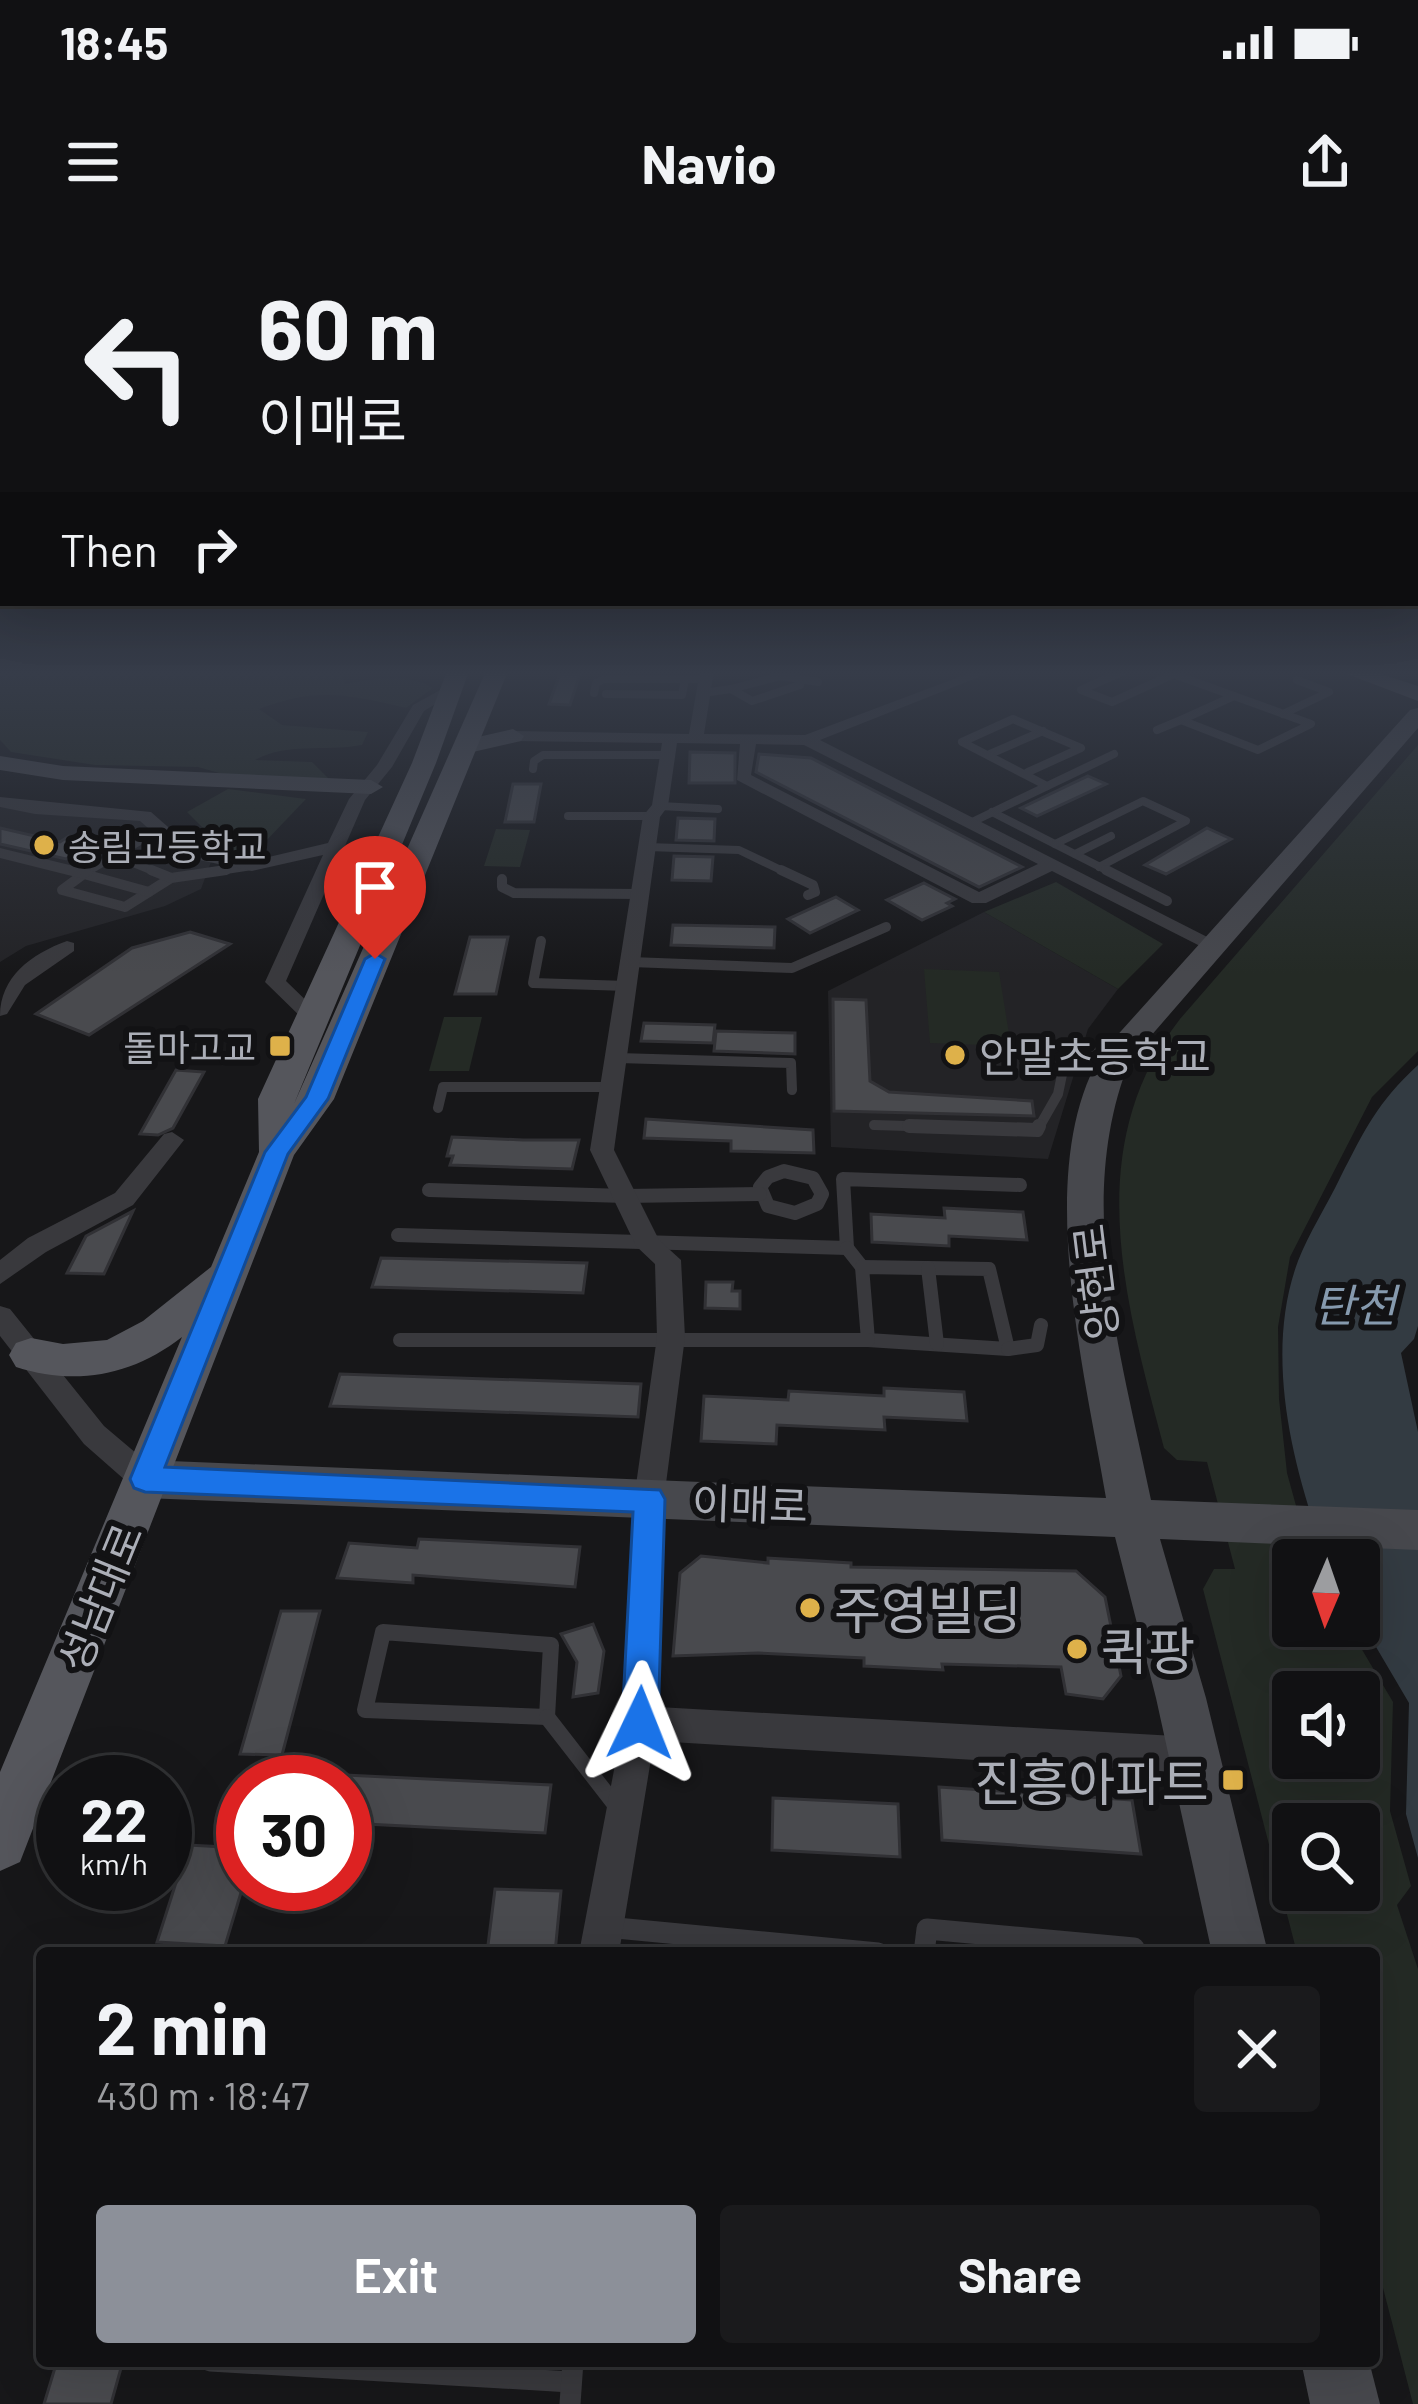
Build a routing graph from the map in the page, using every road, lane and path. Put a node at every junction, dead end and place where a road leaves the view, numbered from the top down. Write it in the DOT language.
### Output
graph roads {
  1 [pos="63,772"];
  2 [pos="380,772"];
  3 [pos="420,772"];
  4 [pos="453,772"];
  5 [pos="669,772"];
  6 [pos="744,772"];
  7 [pos="869,772"];
  8 [pos="1028,772"];
  9 [pos="1076,772"];
  10 [pos="1366,772"];
  11 [pos="1047,786"];
  12 [pos="371,787"];
  13 [pos="0,802"];
  14 [pos="718,809"];
  15 [pos="656,811"];
  16 [pos="992,812"];
  17 [pos="568,816"];
  18 [pos="970,823"];
  19 [pos="162,828"];
  20 [pos="1112,836"];
  21 [pos="647,847"];
  22 [pos="336,848"];
  23 [pos="0,853"];
  24 [pos="111,854"];
  25 [pos="1054,854"];
  26 [pos="1075,854"];
  27 [pos="252,866"];
  28 [pos="1099,867"];
  29 [pos="84,874"];
  30 [pos="171,878"];
  31 [pos="502,879"];
  32 [pos="149,892"];
  33 [pos="640,894"];
  34 [pos="808,895"];
  35 [pos="1167,902"];
  36 [pos="886,927"];
  37 [pos="541,941"];
  38 [pos="1211,944"];
  39 [pos="67,947"];
  40 [pos="629,974"];
  41 [pos="0,1010"];
  42 [pos="313,1018"];
  43 [pos="1115,1057"];
  44 [pos="618,1058"];
  45 [pos="613,1087"];
  46 [pos="792,1090"];
  47 [pos="438,1108"];
  48 [pos="874,1125"];
  49 [pos="172,1140"];
  50 [pos="277,1152"];
  51 [pos="1020,1185"];
  52 [pos="429,1190"];
  53 [pos="760,1194"];
  54 [pos="625,1196"];
  55 [pos="398,1235"];
  56 [pos="650,1246"];
  57 [pos="847,1248"];
  58 [pos="862,1268"];
  59 [pos="928,1268"];
  60 [pos="0,1274"];
  61 [pos="228,1274"];
  62 [pos="0,1316"];
  63 [pos="1041,1325"];
  64 [pos="671,1336"];
  65 [pos="400,1340"];
  66 [pos="868,1340"];
  67 [pos="937,1344"];
  68 [pos="1008,1349"];
  69 [pos="31,1355"];
  70 [pos="145,1479"];
  71 [pos="650,1499"];
  72 [pos="1132,1518"];
  73 [pos="1418,1530"];
  74 [pos="547,1718"];
  75 [pos="640,1723"];
  76 [pos="1193,1755"];
  77 [pos="626,1820"];
  78 [pos="0,1842"];
  79 [pos="600,1940"];
  80 [pos="750,1947"];
  81 [pos="925,1947"];
  82 [pos="1123,1947"];
  83 [pos="1239,1947"];
  84 [pos="415,2367"];
  85 [pos="1336,2367"];
  86 [pos="571,2382"];
  87 [pos="1345,2404"];
  1 -- 12 [label="main road"];
  2 -- 12 [label="street"];
  3 -- 42 [label="main road, 성남대로"];
  4 -- 50 [label="main road, 성남대로"];
  5 -- 15 [label="street"];
  6 -- 25 [label="street"];
  7 -- 18 [label="street"];
  8 -- 11 [label="lane"];
  9 -- 11 [label="lane"];
  10 -- 38 [label="main road, 양현로"];
  11 -- 16 [label="lane"];
  12 -- 22 [label="street"];
  13 -- 19 [label="street"];
  14 -- 15 [label="lane"];
  15 -- 17 [label="lane"];
  15 -- 21 [label="street"];
  16 -- 18 [label="lane"];
  16 -- 25 [label="lane"];
  18 -- 25 [label="street"];
  19 -- 24 [label="lane"];
  19 -- 27 [label="street"];
  20 -- 26 [label="lane"];
  21 -- 33 [label="street"];
  21 -- 34 [label="lane"];
  22 -- 27 [label="street"];
  22 -- 42 [label="street"];
  23 -- 29 [label="street"];
  24 -- 29 [label="lane"];
  24 -- 30 [label="lane"];
  25 -- 26 [label="lane"];
  25 -- 28 [label="lane"];
  25 -- 38 [label="street"];
  26 -- 28 [label="lane"];
  27 -- 30 [label="lane"];
  28 -- 35 [label="lane"];
  29 -- 32 [label="lane"];
  29 -- 32 [label="lane"];
  30 -- 32 [label="lane"];
  31 -- 33 [label="lane"];
  33 -- 40 [label="street"];
  36 -- 40 [label="lane"];
  37 -- 40 [label="lane"];
  38 -- 43 [label="main road, 양현로"];
  39 -- 41 [label="street"];
  40 -- 44 [label="street"];
  42 -- 50 [label="main road, 성남대로"];
  43 -- 48 [label="lane"];
  43 -- 72 [label="main road, 양현로"];
  44 -- 45 [label="street"];
  44 -- 46 [label="lane"];
  45 -- 47 [label="lane"];
  45 -- 54 [label="street"];
  49 -- 60 [label="street"];
  50 -- 61 [label="main road, 성남대로"];
  51 -- 57 [label="lane"];
  52 -- 54 [label="lane"];
  53 -- 53 [label="lane"];
  53 -- 54 [label="lane"];
  54 -- 56 [label="street"];
  55 -- 56 [label="lane"];
  56 -- 57 [label="lane"];
  56 -- 64 [label="street"];
  57 -- 58 [label="lane"];
  58 -- 59 [label="lane"];
  58 -- 66 [label="lane"];
  59 -- 67 [label="lane"];
  59 -- 68 [label="lane"];
  61 -- 69 [label="main road"];
  61 -- 70 [label="main road, 성남대로"];
  62 -- 69 [label="street"];
  63 -- 68 [label="lane"];
  64 -- 65 [label="lane"];
  64 -- 66 [label="lane"];
  64 -- 71 [label="street"];
  66 -- 67 [label="lane"];
  67 -- 68 [label="lane"];
  69 -- 70 [label="street"];
  70 -- 71 [label="main road, 이매로"];
  70 -- 78 [label="main road, 성남대로"];
  71 -- 72 [label="main road, 이매로"];
  71 -- 75 [label="street"];
  72 -- 73 [label="main road, 이매로"];
  72 -- 76 [label="main road, 양현로"];
  74 -- 74 [label="lane"];
  74 -- 77 [label="lane"];
  75 -- 76 [label="street"];
  75 -- 77 [label="street"];
  76 -- 83 [label="main road, 양현로"];
  77 -- 79 [label="street"];
  79 -- 80 [label="lane"];
  81 -- 82 [label="lane"];
  84 -- 86 [label="lane"];
  85 -- 87 [label="main road"];
}
